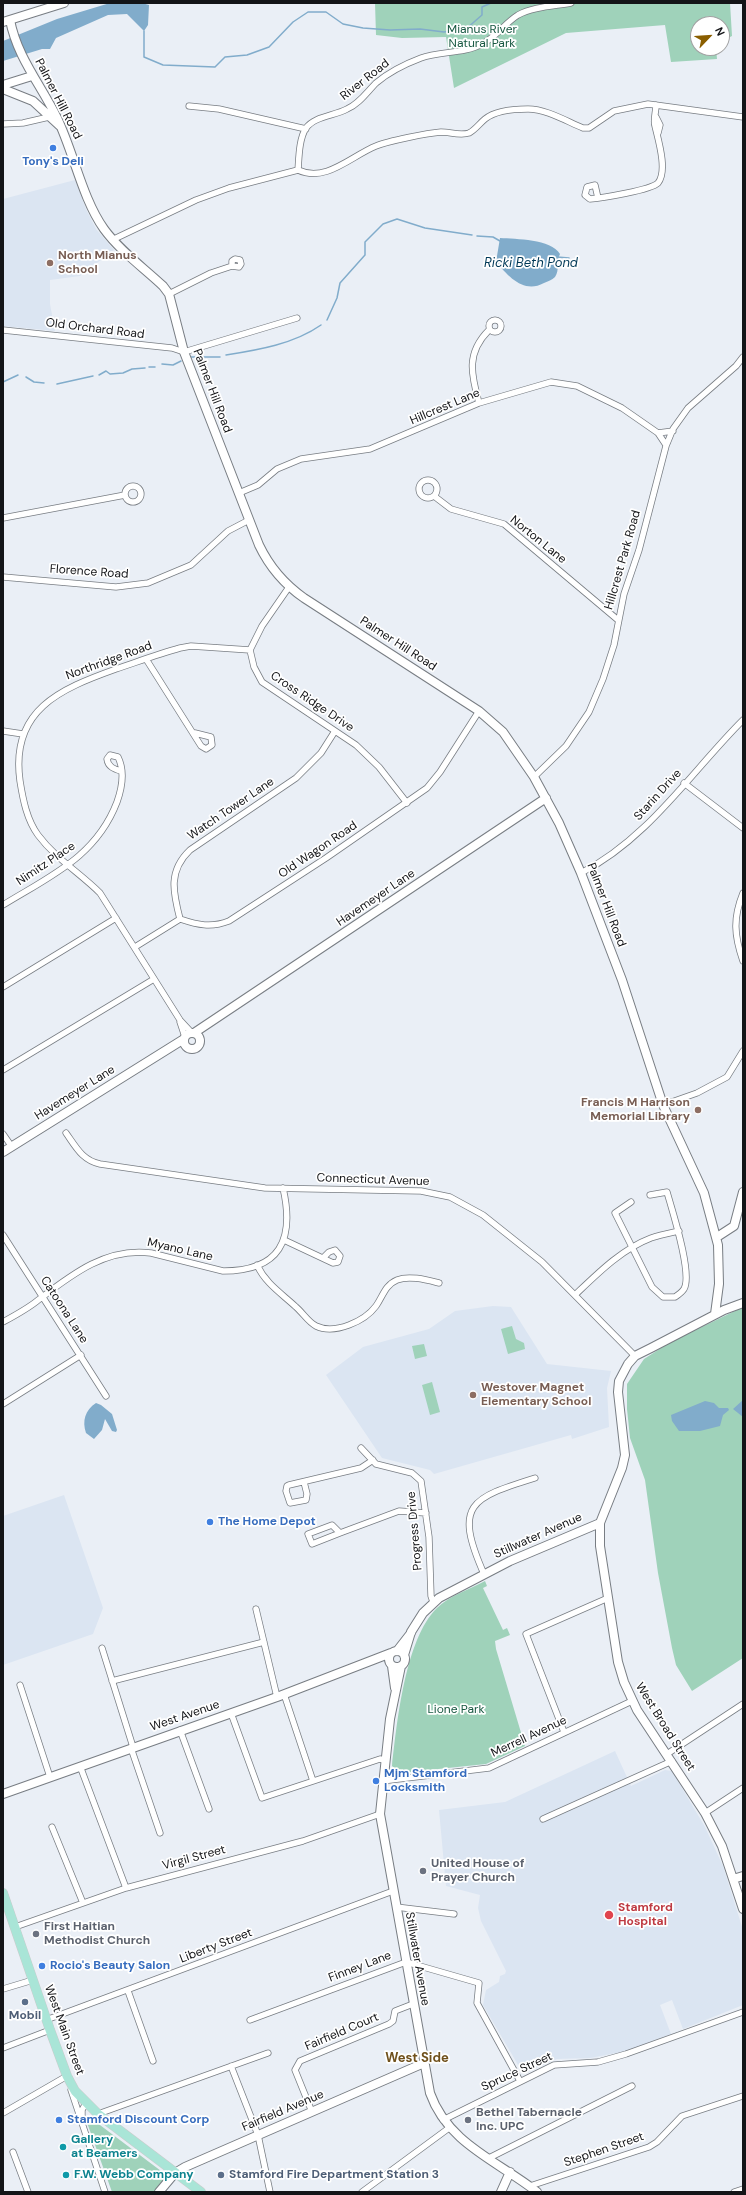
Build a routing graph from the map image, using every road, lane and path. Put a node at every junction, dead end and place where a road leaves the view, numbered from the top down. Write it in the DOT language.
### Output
graph roads {
  1 [pos="64,3"];
  2 [pos="571,3"];
  3 [pos="46,6"];
  4 [pos="6,21"];
  5 [pos="32,76"];
  6 [pos="3,85"];
  7 [pos="3,89"];
  8 [pos="656,105"];
  9 [pos="189,106"];
  10 [pos="49,117"];
  11 [pos="743,117"];
  12 [pos="3,124"];
  13 [pos="60,126"];
  14 [pos="306,129"];
  15 [pos="298,170"];
  16 [pos="598,198"];
  17 [pos="112,240"];
  18 [pos="232,266"];
  19 [pos="169,294"];
  20 [pos="297,318"];
  21 [pos="3,330"];
  22 [pos="489,330"];
  23 [pos="184,352"];
  24 [pos="743,357"];
  25 [pos="479,403"];
  26 [pos="673,431"];
  27 [pos="658,433"];
  28 [pos="666,445"];
  29 [pos="239,493"];
  30 [pos="126,495"];
  31 [pos="434,496"];
  32 [pos="3,518"];
  33 [pos="249,520"];
  34 [pos="3,577"];
  35 [pos="289,587"];
  36 [pos="618,620"];
  37 [pos="250,650"];
  38 [pos="146,659"];
  39 [pos="479,711"];
  40 [pos="743,720"];
  41 [pos="3,731"];
  42 [pos="335,731"];
  43 [pos="195,733"];
  44 [pos="23,734"];
  45 [pos="121,771"];
  46 [pos="534,777"];
  47 [pos="684,783"];
  48 [pos="546,798"];
  49 [pos="407,803"];
  50 [pos="743,828"];
  51 [pos="68,865"];
  52 [pos="581,873"];
  53 [pos="743,893"];
  54 [pos="3,905"];
  55 [pos="116,918"];
  56 [pos="180,920"];
  57 [pos="135,947"];
  58 [pos="743,961"];
  59 [pos="154,979"];
  60 [pos="3,987"];
  61 [pos="218,1017"];
  62 [pos="189,1036"];
  63 [pos="199,1041"];
  64 [pos="189,1048"];
  65 [pos="743,1051"];
  66 [pos="160,1054"];
  67 [pos="3,1070"];
  68 [pos="662,1105"];
  69 [pos="66,1133"];
  70 [pos="3,1134"];
  71 [pos="12,1147"];
  72 [pos="3,1152"];
  73 [pos="283,1188"];
  74 [pos="743,1192"];
  75 [pos="650,1195"];
  76 [pos="632,1202"];
  77 [pos="741,1206"];
  78 [pos="679,1231"];
  79 [pos="717,1237"];
  80 [pos="4,1238"];
  81 [pos="284,1240"];
  82 [pos="632,1248"];
  83 [pos="323,1258"];
  84 [pos="257,1266"];
  85 [pos="439,1283"];
  86 [pos="576,1294"];
  87 [pos="42,1296"];
  88 [pos="743,1303"];
  89 [pos="714,1314"];
  90 [pos="3,1322"];
  91 [pos="81,1356"];
  92 [pos="636,1356"];
  93 [pos="106,1396"];
  94 [pos="3,1404"];
  95 [pos="361,1448"];
  96 [pos="373,1460"];
  97 [pos="535,1478"];
  98 [pos="304,1482"];
  99 [pos="426,1513"];
  100 [pos="600,1523"];
  101 [pos="340,1532"];
  102 [pos="484,1574"];
  103 [pos="608,1598"];
  104 [pos="434,1602"];
  105 [pos="256,1609"];
  106 [pos="264,1642"];
  107 [pos="102,1648"];
  108 [pos="397,1653"];
  109 [pos="374,1661"];
  110 [pos="394,1665"];
  111 [pos="112,1681"];
  112 [pos="20,1685"];
  113 [pos="281,1696"];
  114 [pos="632,1701"];
  115 [pos="743,1704"];
  116 [pos="231,1713"];
  117 [pos="180,1730"];
  118 [pos="564,1732"];
  119 [pos="132,1747"];
  120 [pos="666,1754"];
  121 [pos="384,1760"];
  122 [pos="672,1761"];
  123 [pos="80,1766"];
  124 [pos="50,1777"];
  125 [pos="314,1781"];
  126 [pos="382,1781"];
  127 [pos="743,1788"];
  128 [pos="3,1794"];
  129 [pos="209,1809"];
  130 [pos="705,1813"];
  131 [pos="380,1814"];
  132 [pos="543,1819"];
  133 [pos="52,1827"];
  134 [pos="160,1833"];
  135 [pos="743,1876"];
  136 [pos="734,1879"];
  137 [pos="126,1888"];
  138 [pos="393,1891"];
  139 [pos="3,1893"];
  140 [pos="82,1903"];
  141 [pos="396,1907"];
  142 [pos="743,1909"];
  143 [pos="6,1910"];
  144 [pos="454,1914"];
  145 [pos="15,1927"];
  146 [pos="406,1962"];
  147 [pos="33,1980"];
  148 [pos="3,1990"];
  149 [pos="128,1991"];
  150 [pos="413,2004"];
  151 [pos="743,2012"];
  152 [pos="46,2020"];
  153 [pos="250,2020"];
  154 [pos="50,2030"];
  155 [pos="3,2048"];
  156 [pos="268,2053"];
  157 [pos="153,2061"];
  158 [pos="424,2064"];
  159 [pos="231,2066"];
  160 [pos="67,2076"];
  161 [pos="520,2081"];
  162 [pos="632,2086"];
  163 [pos="743,2096"];
  164 [pos="86,2103"];
  165 [pos="312,2112"];
  166 [pos="3,2113"];
  167 [pos="98,2114"];
  168 [pos="443,2120"];
  169 [pos="82,2123"];
  170 [pos="449,2128"];
  171 [pos="258,2135"];
  172 [pos="13,2152"];
  173 [pos="489,2158"];
  174 [pos="510,2172"];
  175 [pos="175,2173"];
  176 [pos="530,2186"];
  177 [pos="743,2189"];
  178 [pos="28,2192"];
  179 [pos="105,2192"];
  180 [pos="158,2192"];
  181 [pos="201,2192"];
  182 [pos="270,2192"];
  183 [pos="362,2192"];
  184 [pos="501,2192"];
  185 [pos="537,2192"];
  186 [pos="734,2192"];
  1 -- 3 [label="main road"];
  2 -- 14 [label="street, River Road"];
  3 -- 4 [label="main road"];
  4 -- 5 [label="main road, Palmer Hill Road"];
  5 -- 6 [label="main road"];
  5 -- 13 [label="main road, Palmer Hill Road"];
  7 -- 10 [label="main road"];
  8 -- 11 [label="street"];
  8 -- 15 [label="street"];
  8 -- 16 [label="street"];
  9 -- 14 [label="street"];
  10 -- 12 [label="street"];
  10 -- 13 [label="main road"];
  13 -- 17 [label="main road, Palmer Hill Road"];
  14 -- 15 [label="street"];
  15 -- 17 [label="street"];
  17 -- 19 [label="main road, Palmer Hill Road"];
  18 -- 19 [label="street"];
  19 -- 23 [label="main road, Palmer Hill Road"];
  20 -- 23 [label="street"];
  21 -- 23 [label="street, Old Orchard Road"];
  22 -- 25 [label="street"];
  23 -- 29 [label="main road, Palmer Hill Road"];
  24 -- 26 [label="street, Hillcrest Park Road"];
  25 -- 27 [label="street, Hillcrest Lane"];
  25 -- 29 [label="street, Hillcrest Lane"];
  26 -- 27 [label="street"];
  26 -- 28 [label="street, Hillcrest Park Road"];
  27 -- 28 [label="street, Hillcrest Lane"];
  28 -- 36 [label="street, Hillcrest Park Road"];
  29 -- 33 [label="main road, Palmer Hill Road"];
  30 -- 32 [label="street"];
  31 -- 36 [label="street, Norton Lane"];
  33 -- 34 [label="street, Florence Road"];
  33 -- 35 [label="main road, Palmer Hill Road"];
  35 -- 37 [label="street"];
  35 -- 39 [label="main road, Palmer Hill Road"];
  36 -- 46 [label="street, Hillcrest Park Road"];
  37 -- 38 [label="street, Northridge Road"];
  37 -- 42 [label="street, Cross Ridge Drive"];
  38 -- 43 [label="street"];
  38 -- 44 [label="street, Northridge Road"];
  39 -- 46 [label="main road, Palmer Hill Road"];
  39 -- 49 [label="street, Old Wagon Road"];
  40 -- 47 [label="street, Starin Drive"];
  41 -- 44 [label="street"];
  42 -- 49 [label="street, Cross Ridge Drive"];
  42 -- 56 [label="street, Watch Tower Lane"];
  44 -- 51 [label="street, Northridge Road"];
  45 -- 51 [label="street, Nimitz Place"];
  46 -- 48 [label="main road, Palmer Hill Road"];
  47 -- 50 [label="street"];
  47 -- 52 [label="street, Starin Drive"];
  48 -- 52 [label="main road, Palmer Hill Road"];
  48 -- 61 [label="main road, Havemeyer Lane"];
  49 -- 56 [label="street, Old Wagon Road"];
  51 -- 54 [label="street, Nimitz Place"];
  51 -- 55 [label="street, Northridge Road"];
  52 -- 68 [label="main road, Palmer Hill Road"];
  53 -- 58 [label="street"];
  55 -- 57 [label="street, Northridge Road"];
  55 -- 60 [label="street"];
  56 -- 57 [label="street"];
  57 -- 59 [label="street, Northridge Road"];
  59 -- 62 [label="street, Northridge Road"];
  59 -- 67 [label="street"];
  61 -- 62 [label="main road, Havemeyer Lane"];
  61 -- 63 [label="main road, Havemeyer Lane"];
  62 -- 63 [label="main road"];
  62 -- 64 [label="main road"];
  62 -- 66 [label="main road, Havemeyer Lane"];
  63 -- 64 [label="main road, Havemeyer Lane"];
  64 -- 66 [label="main road, Havemeyer Lane"];
  65 -- 68 [label="street"];
  66 -- 71 [label="main road, Havemeyer Lane"];
  68 -- 79 [label="main road, Palmer Hill Road"];
  69 -- 73 [label="street, Connecticut Avenue"];
  70 -- 71 [label="street"];
  71 -- 72 [label="main road, Havemeyer Lane"];
  73 -- 81 [label="street, Myano Lane"];
  73 -- 86 [label="street, Connecticut Avenue"];
  74 -- 77 [label="main road"];
  75 -- 78 [label="street"];
  76 -- 82 [label="street"];
  77 -- 79 [label="main road"];
  78 -- 82 [label="street"];
  78 -- 82 [label="street"];
  79 -- 89 [label="main road, Palmer Hill Road"];
  80 -- 87 [label="street, Catoona Lane"];
  81 -- 83 [label="street"];
  81 -- 84 [label="street, Myano Lane"];
  82 -- 86 [label="street"];
  84 -- 85 [label="street"];
  84 -- 87 [label="street, Myano Lane"];
  86 -- 92 [label="street, Connecticut Avenue"];
  87 -- 90 [label="street, Myano Lane"];
  87 -- 91 [label="street, Catoona Lane"];
  88 -- 89 [label="main road, Stillwater Avenue"];
  89 -- 92 [label="main road, Stillwater Avenue"];
  91 -- 93 [label="street, Catoona Lane"];
  91 -- 94 [label="street"];
  92 -- 100 [label="main road, Stillwater Avenue"];
  95 -- 96 [label="street, Progress Drive"];
  96 -- 98 [label="street"];
  96 -- 99 [label="street, Progress Drive"];
  97 -- 102 [label="street"];
  98 -- 98 [label="street"];
  99 -- 101 [label="street"];
  99 -- 104 [label="street, Progress Drive"];
  100 -- 102 [label="main road, Stillwater Avenue"];
  100 -- 103 [label="main road, West Broad Street"];
  101 -- 101 [label="street"];
  102 -- 104 [label="main road, Stillwater Avenue"];
  103 -- 114 [label="main road, West Broad Street"];
  103 -- 118 [label="street"];
  104 -- 108 [label="main road, Stillwater Avenue"];
  105 -- 106 [label="street"];
  106 -- 111 [label="street"];
  106 -- 113 [label="street"];
  107 -- 111 [label="street"];
  108 -- 109 [label="main road, West Avenue"];
  108 -- 110 [label="main road"];
  108 -- 110 [label="main road"];
  109 -- 110 [label="main road, West Avenue"];
  109 -- 113 [label="main road, West Avenue"];
  110 -- 121 [label="main road, Stillwater Avenue"];
  111 -- 119 [label="street"];
  112 -- 124 [label="street"];
  113 -- 116 [label="main road, West Avenue"];
  113 -- 125 [label="street"];
  114 -- 118 [label="street, Merrell Avenue"];
  114 -- 120 [label="main road, West Broad Street"];
  115 -- 120 [label="street"];
  116 -- 117 [label="main road, West Avenue"];
  116 -- 125 [label="street"];
  117 -- 119 [label="main road, West Avenue"];
  117 -- 129 [label="street"];
  118 -- 126 [label="street, Merrell Avenue"];
  119 -- 123 [label="main road, West Avenue"];
  119 -- 134 [label="street"];
  120 -- 122 [label="main road, West Broad Street"];
  121 -- 125 [label="street"];
  121 -- 126 [label="main road, Stillwater Avenue"];
  122 -- 130 [label="main road, West Broad Street"];
  122 -- 132 [label="street"];
  123 -- 124 [label="main road, West Avenue"];
  123 -- 137 [label="street"];
  124 -- 128 [label="main road, West Avenue"];
  126 -- 131 [label="main road, Stillwater Avenue"];
  127 -- 130 [label="street"];
  130 -- 136 [label="main road, West Broad Street"];
  131 -- 137 [label="street, Virgil Street"];
  131 -- 138 [label="main road, Stillwater Avenue"];
  133 -- 140 [label="street"];
  135 -- 136 [label="main road"];
  136 -- 142 [label="main road, West Broad Street"];
  137 -- 140 [label="street, Virgil Street"];
  138 -- 141 [label="main road, Stillwater Avenue"];
  138 -- 149 [label="street, Liberty Street"];
  139 -- 143 [label="main road, West Main Street"];
  140 -- 145 [label="street, Virgil Street"];
  141 -- 144 [label="street"];
  141 -- 146 [label="main road, Stillwater Avenue"];
  143 -- 145 [label="main road, West Main Street"];
  145 -- 147 [label="main road, West Main Street"];
  146 -- 150 [label="main road, Stillwater Avenue"];
  146 -- 153 [label="street, Finney Lane"];
  146 -- 161 [label="street, Finney Lane"];
  147 -- 148 [label="street"];
  147 -- 152 [label="main road, West Main Street"];
  149 -- 152 [label="street, Liberty Street"];
  149 -- 157 [label="street"];
  150 -- 158 [label="main road, Stillwater Avenue"];
  150 -- 165 [label="street, Fairfield Court"];
  151 -- 161 [label="street, Spruce Street"];
  152 -- 154 [label="main road, West Main Street"];
  154 -- 155 [label="street"];
  154 -- 160 [label="main road, West Main Street"];
  156 -- 159 [label="street"];
  158 -- 165 [label="main road, Fairfield Avenue"];
  158 -- 168 [label="main road, Stillwater Avenue"];
  159 -- 167 [label="street"];
  159 -- 171 [label="street"];
  160 -- 164 [label="main road, West Main Street"];
  160 -- 166 [label="street"];
  160 -- 169 [label="street"];
  161 -- 168 [label="street, Spruce Street"];
  162 -- 173 [label="street"];
  163 -- 176 [label="street, Stephen Street"];
  164 -- 167 [label="main road, West Main Street"];
  164 -- 169 [label="street"];
  165 -- 171 [label="main road, Fairfield Avenue"];
  167 -- 175 [label="main road, West Main Street"];
  168 -- 170 [label="main road, Stillwater Avenue"];
  169 -- 179 [label="street"];
  170 -- 173 [label="main road, Stillwater Avenue"];
  170 -- 183 [label="street"];
  171 -- 175 [label="main road, Fairfield Avenue"];
  171 -- 182 [label="street"];
  172 -- 178 [label="street"];
  173 -- 174 [label="main road, Stillwater Avenue"];
  174 -- 176 [label="main road, Stillwater Avenue"];
  174 -- 184 [label="main road"];
  175 -- 180 [label="main road, Fairfield Avenue"];
  175 -- 181 [label="main road, West Main Street"];
  176 -- 185 [label="main road, Stillwater Avenue"];
  177 -- 186 [label="street"];
}
